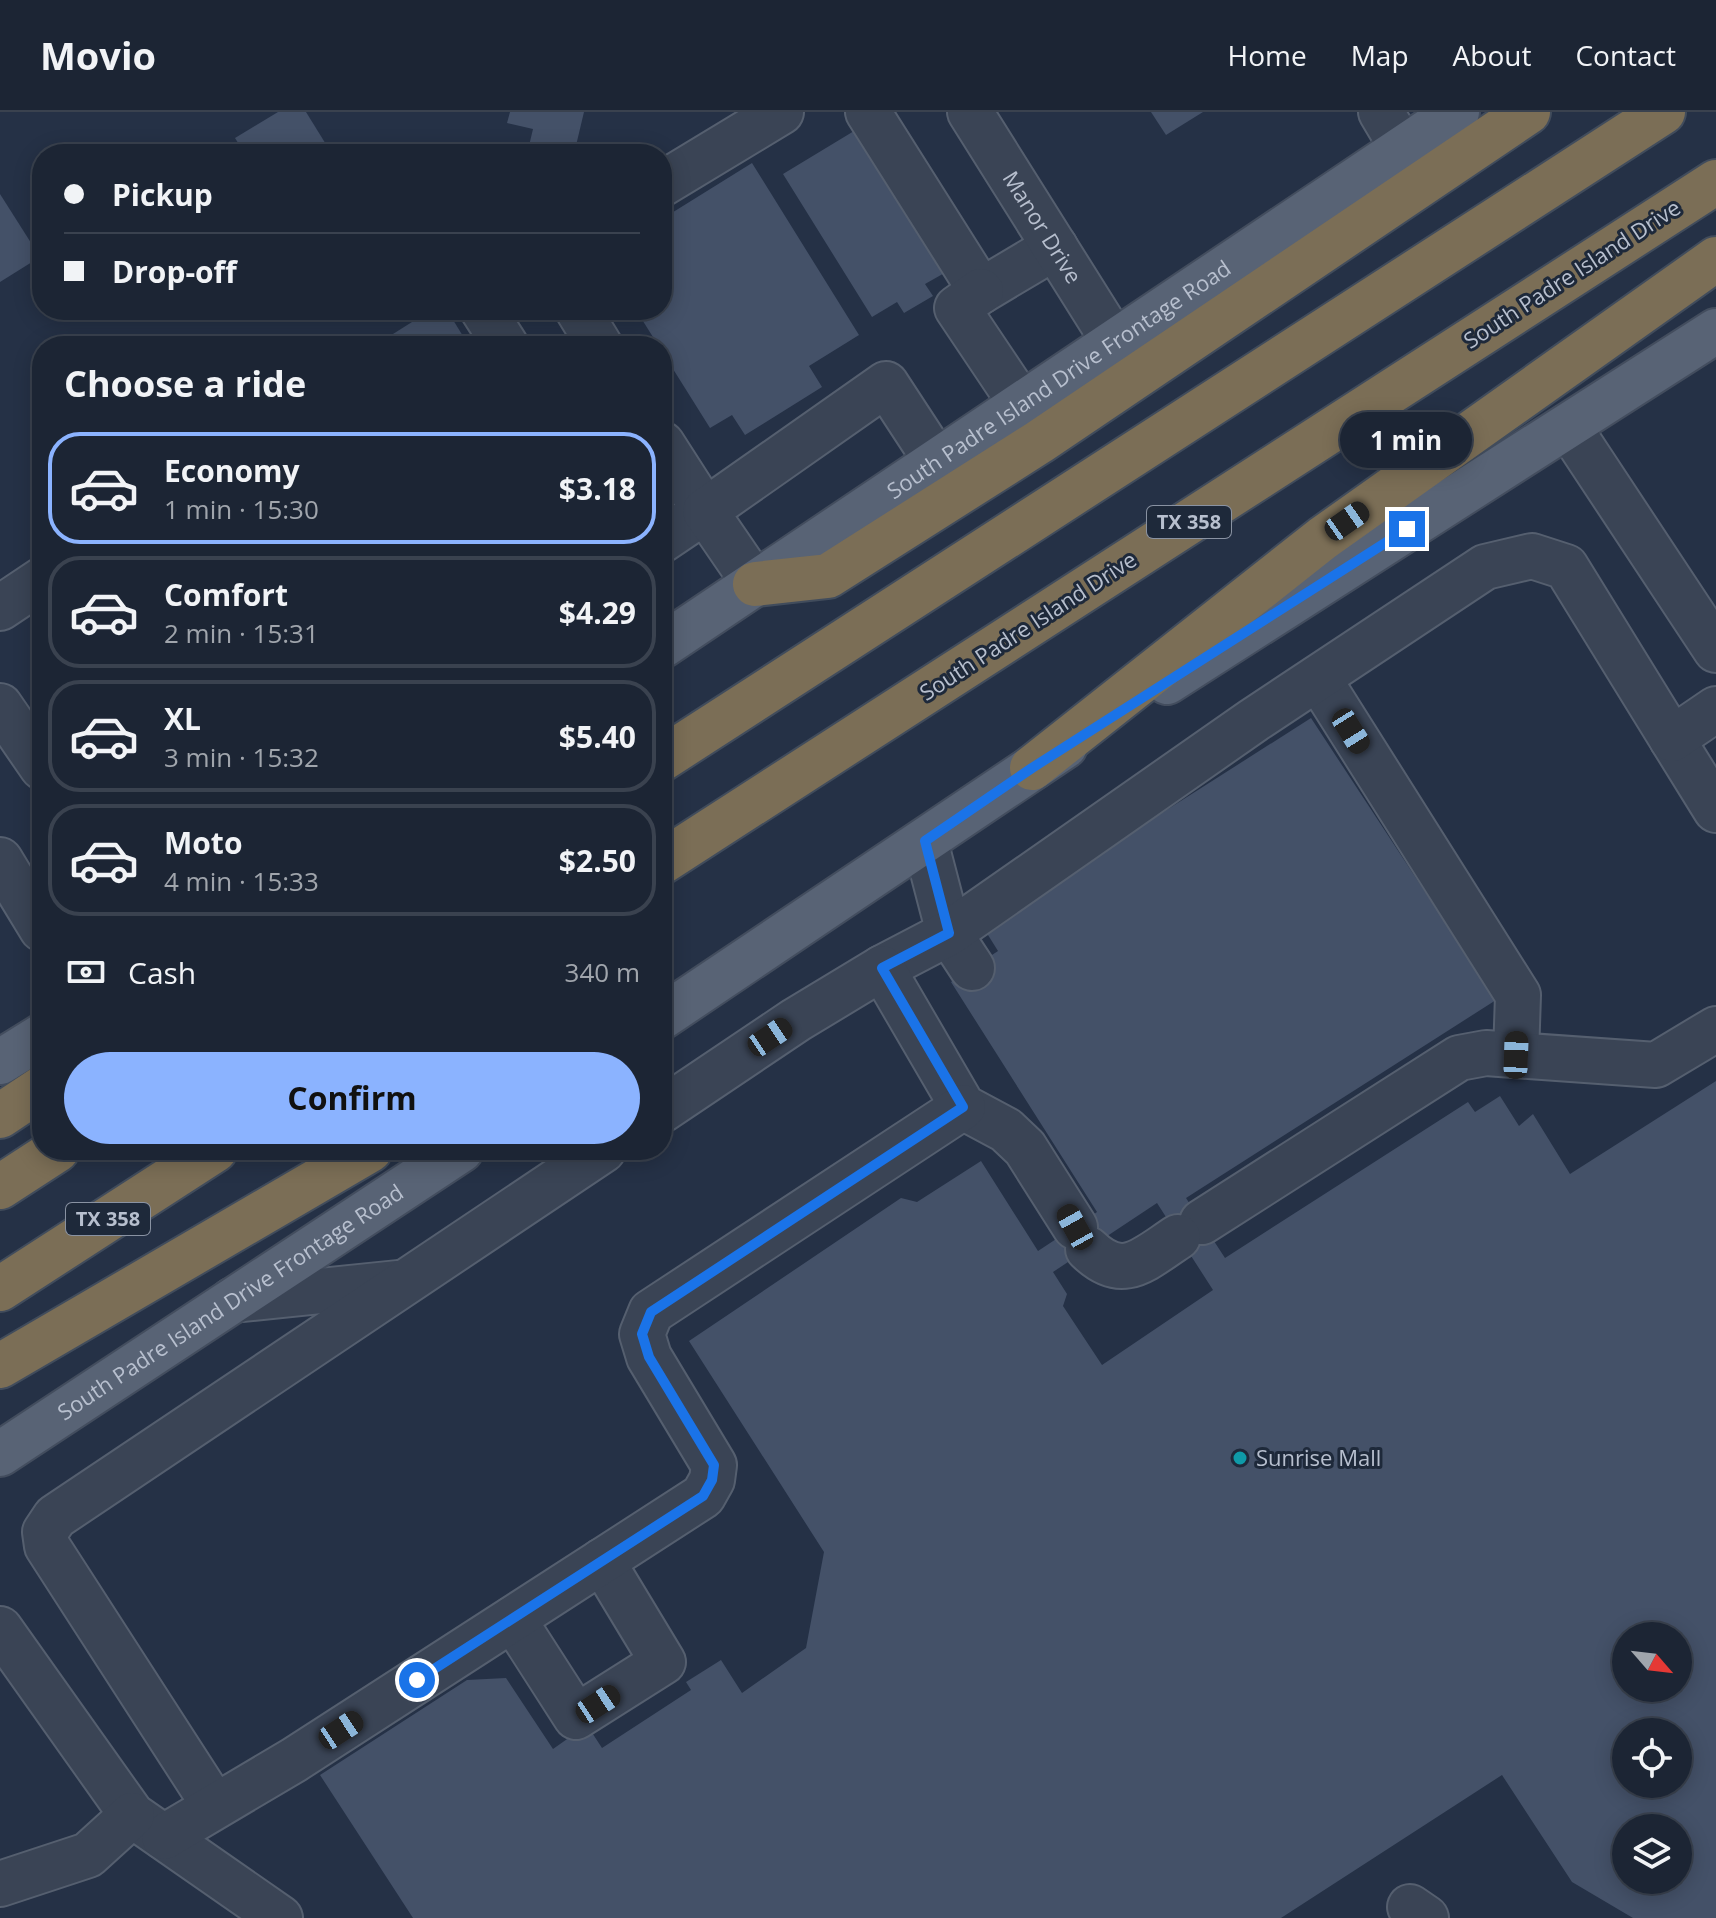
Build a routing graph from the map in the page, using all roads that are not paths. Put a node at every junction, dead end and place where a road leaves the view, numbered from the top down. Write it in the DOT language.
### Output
graph roads {
  1 [pos="781,112"];
  2 [pos="868,112"];
  3 [pos="970,112"];
  4 [pos="1381,112"];
  5 [pos="1457,112"];
  6 [pos="1528,112"];
  7 [pos="1663,112"];
  8 [pos="1403,149"];
  9 [pos="672,178"];
  10 [pos="1716,182"];
  11 [pos="1055,247"];
  12 [pos="1716,259"];
  13 [pos="981,291"];
  14 [pos="1716,331"];
  15 [pos="1115,343"];
  16 [pos="1022,405"];
  17 [pos="1568,426"];
  18 [pos="672,460"];
  19 [pos="937,462"];
  20 [pos="705,511"];
  21 [pos="672,533"];
  22 [pos="755,584"];
  23 [pos="32,587"];
  24 [pos="0,608"];
  25 [pos="672,639"];
  26 [pos="1716,650"];
  27 [pos="1318,678"];
  28 [pos="0,706"];
  29 [pos="1716,709"];
  30 [pos="1672,739"];
  31 [pos="32,752"];
  32 [pos="672,753"];
  33 [pos="1032,768"];
  34 [pos="1716,810"];
  35 [pos="925,841"];
  36 [pos="672,856"];
  37 [pos="0,860"];
  38 [pos="32,913"];
  39 [pos="960,950"];
  40 [pos="882,968"];
  41 [pos="672,1010"];
  42 [pos="1716,1029"];
  43 [pos="32,1042"];
  44 [pos="1516,1055"];
  45 [pos="0,1062"];
  46 [pos="32,1095"];
  47 [pos="672,1103"];
  48 [pos="963,1107"];
  49 [pos="0,1116"];
  50 [pos="42,1160"];
  51 [pos="200,1160"];
  52 [pos="353,1160"];
  53 [pos="446,1160"];
  54 [pos="588,1160"];
  55 [pos="0,1187"];
  56 [pos="402,1283"];
  57 [pos="0,1289"];
  58 [pos="233,1300"];
  59 [pos="0,1366"];
  60 [pos="0,1454"];
  61 [pos="602,1561"];
  62 [pos="513,1619"];
  63 [pos="0,1629"];
  64 [pos="214,1805"];
  65 [pos="148,1826"];
  66 [pos="0,1884"];
  67 [pos="280,1918"];
  1 -- 9 [label="street"];
  2 -- 13 [label="street"];
  3 -- 11 [label="street, Manor Drive"];
  4 -- 8 [label="street"];
  5 -- 8 [label="main road, South Padre Island Drive Frontage Road"];
  6 -- 22 [label="highway"];
  7 -- 32 [label="highway"];
  8 -- 15 [label="main road, South Padre Island Drive Frontage Road"];
  10 -- 36 [label="highway, South Padre Island Drive / TX 358"];
  11 -- 13 [label="street"];
  11 -- 15 [label="street, Manor Drive"];
  12 -- 33 [label="highway"];
  13 -- 16 [label="street"];
  14 -- 17 [label="main road"];
  15 -- 16 [label="main road, South Padre Island Drive Frontage Road"];
  16 -- 19 [label="main road, South Padre Island Drive Frontage Road"];
  17 -- 26 [label="street"];
  17 -- 33 [label="main road"];
  18 -- 20 [label="street"];
  19 -- 20 [label="street"];
  19 -- 22 [label="main road, South Padre Island Drive Frontage Road"];
  20 -- 21 [label="street"];
  20 -- 22 [label="street"];
  22 -- 25 [label="main road, South Padre Island Drive Frontage Road"];
  23 -- 24 [label="street"];
  27 -- 30 [label="street"];
  27 -- 39 [label="street"];
  27 -- 44 [label="street"];
  28 -- 31 [label="street"];
  29 -- 30 [label="street"];
  30 -- 34 [label="street"];
  33 -- 35 [label="main road"];
  35 -- 39 [label="street"];
  35 -- 41 [label="main road"];
  37 -- 38 [label="street"];
  39 -- 40 [label="street"];
  40 -- 47 [label="street"];
  40 -- 48 [label="street"];
  42 -- 44 [label="street"];
  43 -- 45 [label="main road"];
  44 -- 48 [label="street"];
  46 -- 49 [label="highway"];
  48 -- 61 [label="street"];
  50 -- 55 [label="highway"];
  51 -- 57 [label="highway, TX 358"];
  52 -- 59 [label="highway"];
  53 -- 58 [label="main road, South Padre Island Drive Frontage Road"];
  54 -- 56 [label="street"];
  56 -- 58 [label="street"];
  56 -- 64 [label="street"];
  58 -- 60 [label="main road, South Padre Island Drive Frontage Road"];
  61 -- 62 [label="street"];
  61 -- 62 [label="street"];
  62 -- 64 [label="street"];
  63 -- 65 [label="street"];
  64 -- 65 [label="street"];
  65 -- 66 [label="street"];
  65 -- 67 [label="street"];
}
